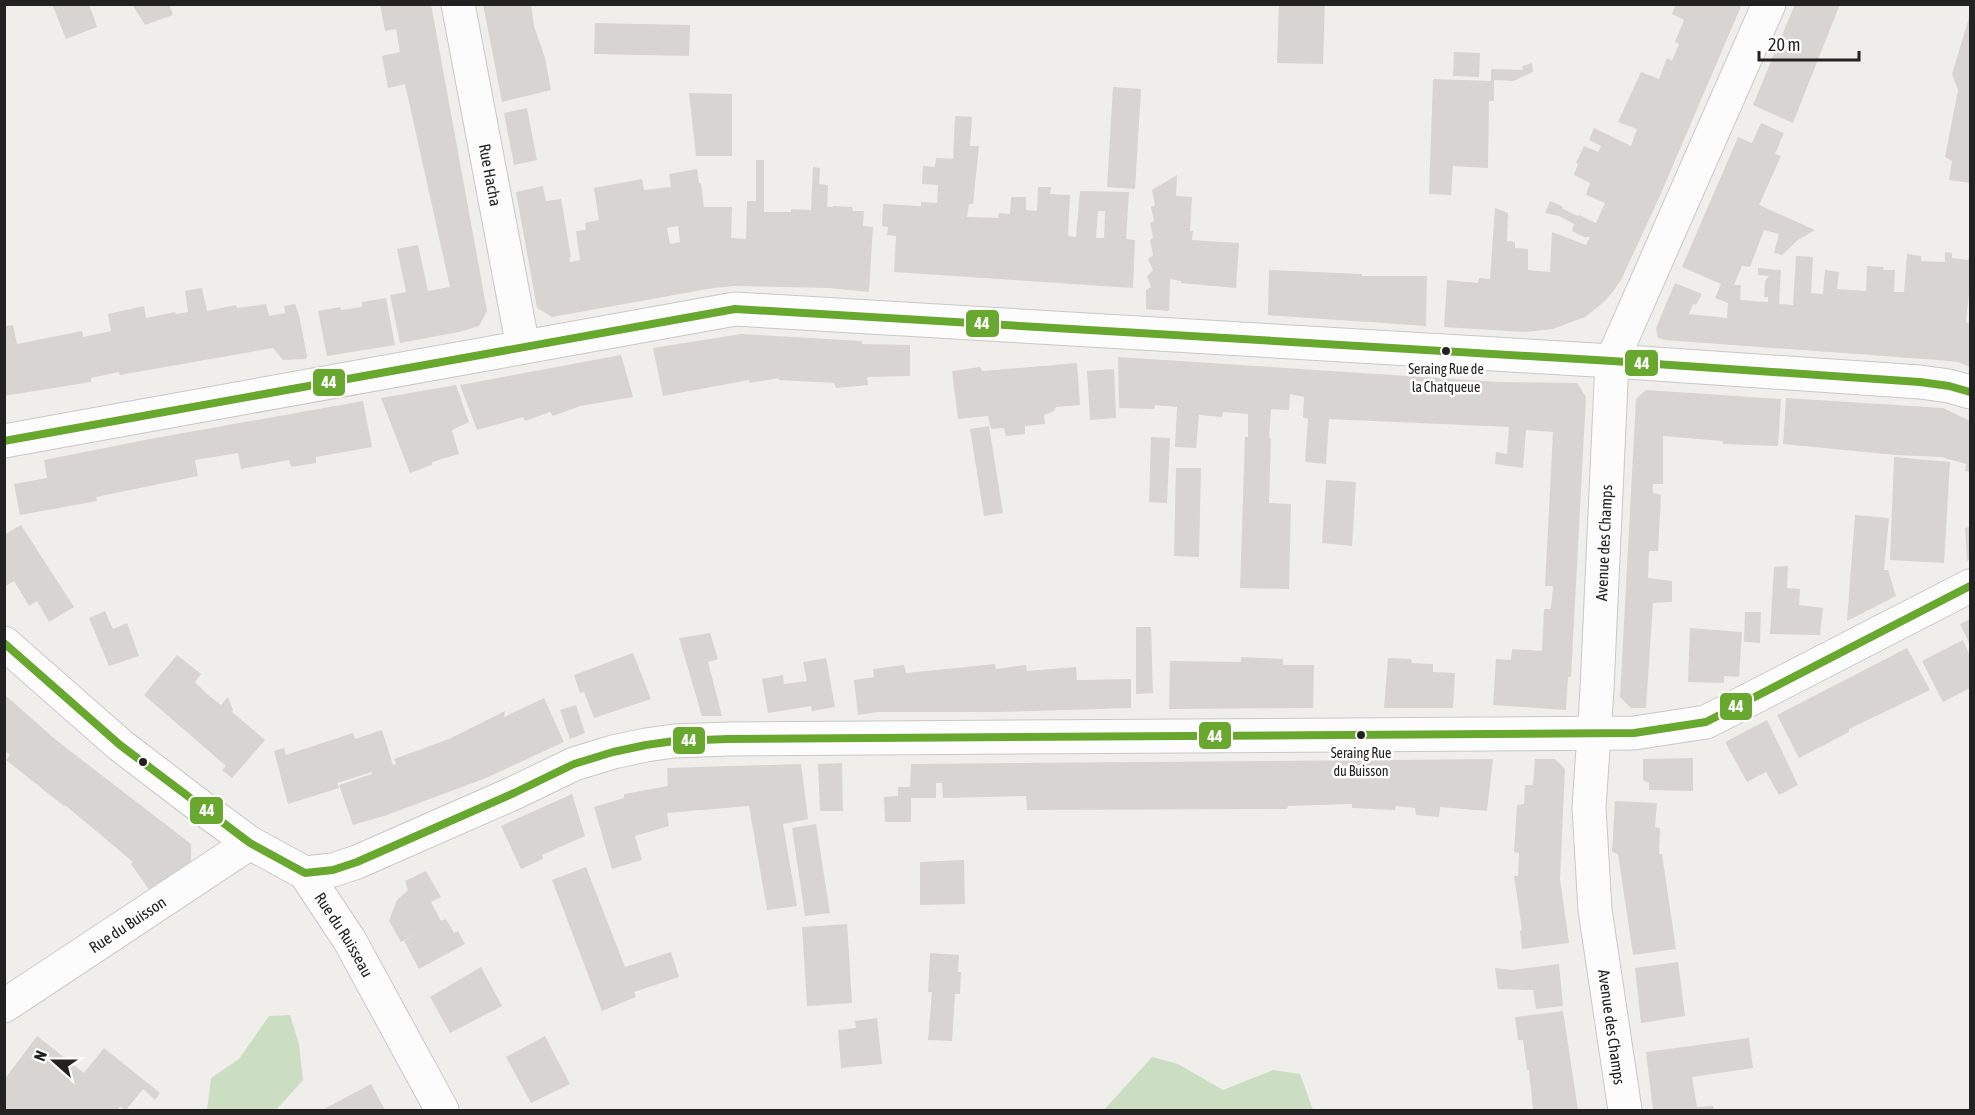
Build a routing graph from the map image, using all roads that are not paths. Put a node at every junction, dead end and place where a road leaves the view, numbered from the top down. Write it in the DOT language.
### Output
graph roads {
  1 [pos="458,4"];
  2 [pos="1768,4"];
  3 [pos="523,347"];
  4 [pos="1612,361"];
  5 [pos="1971,392"];
  6 [pos="4,441"];
  7 [pos="1971,586"];
  8 [pos="4,643"];
  9 [pos="1594,733"];
  10 [pos="250,843"];
  11 [pos="305,873"];
  12 [pos="4,1006"];
  13 [pos="442,1110"];
  14 [pos="1625,1110"];
  1 -- 3 [label="street, Rue Hacha"];
  2 -- 4 [label="street, Avenue des Champs"];
  3 -- 4 [label="street"];
  3 -- 6 [label="street"];
  4 -- 5 [label="street"];
  4 -- 9 [label="street, Avenue des Champs"];
  7 -- 9 [label="street"];
  8 -- 10 [label="street, Rue du Ruisseau"];
  9 -- 11 [label="street"];
  9 -- 14 [label="street, Avenue des Champs"];
  10 -- 11 [label="street, Rue du Ruisseau"];
  10 -- 12 [label="street, Rue du Buisson"];
  11 -- 13 [label="street, Rue du Ruisseau"];
}
